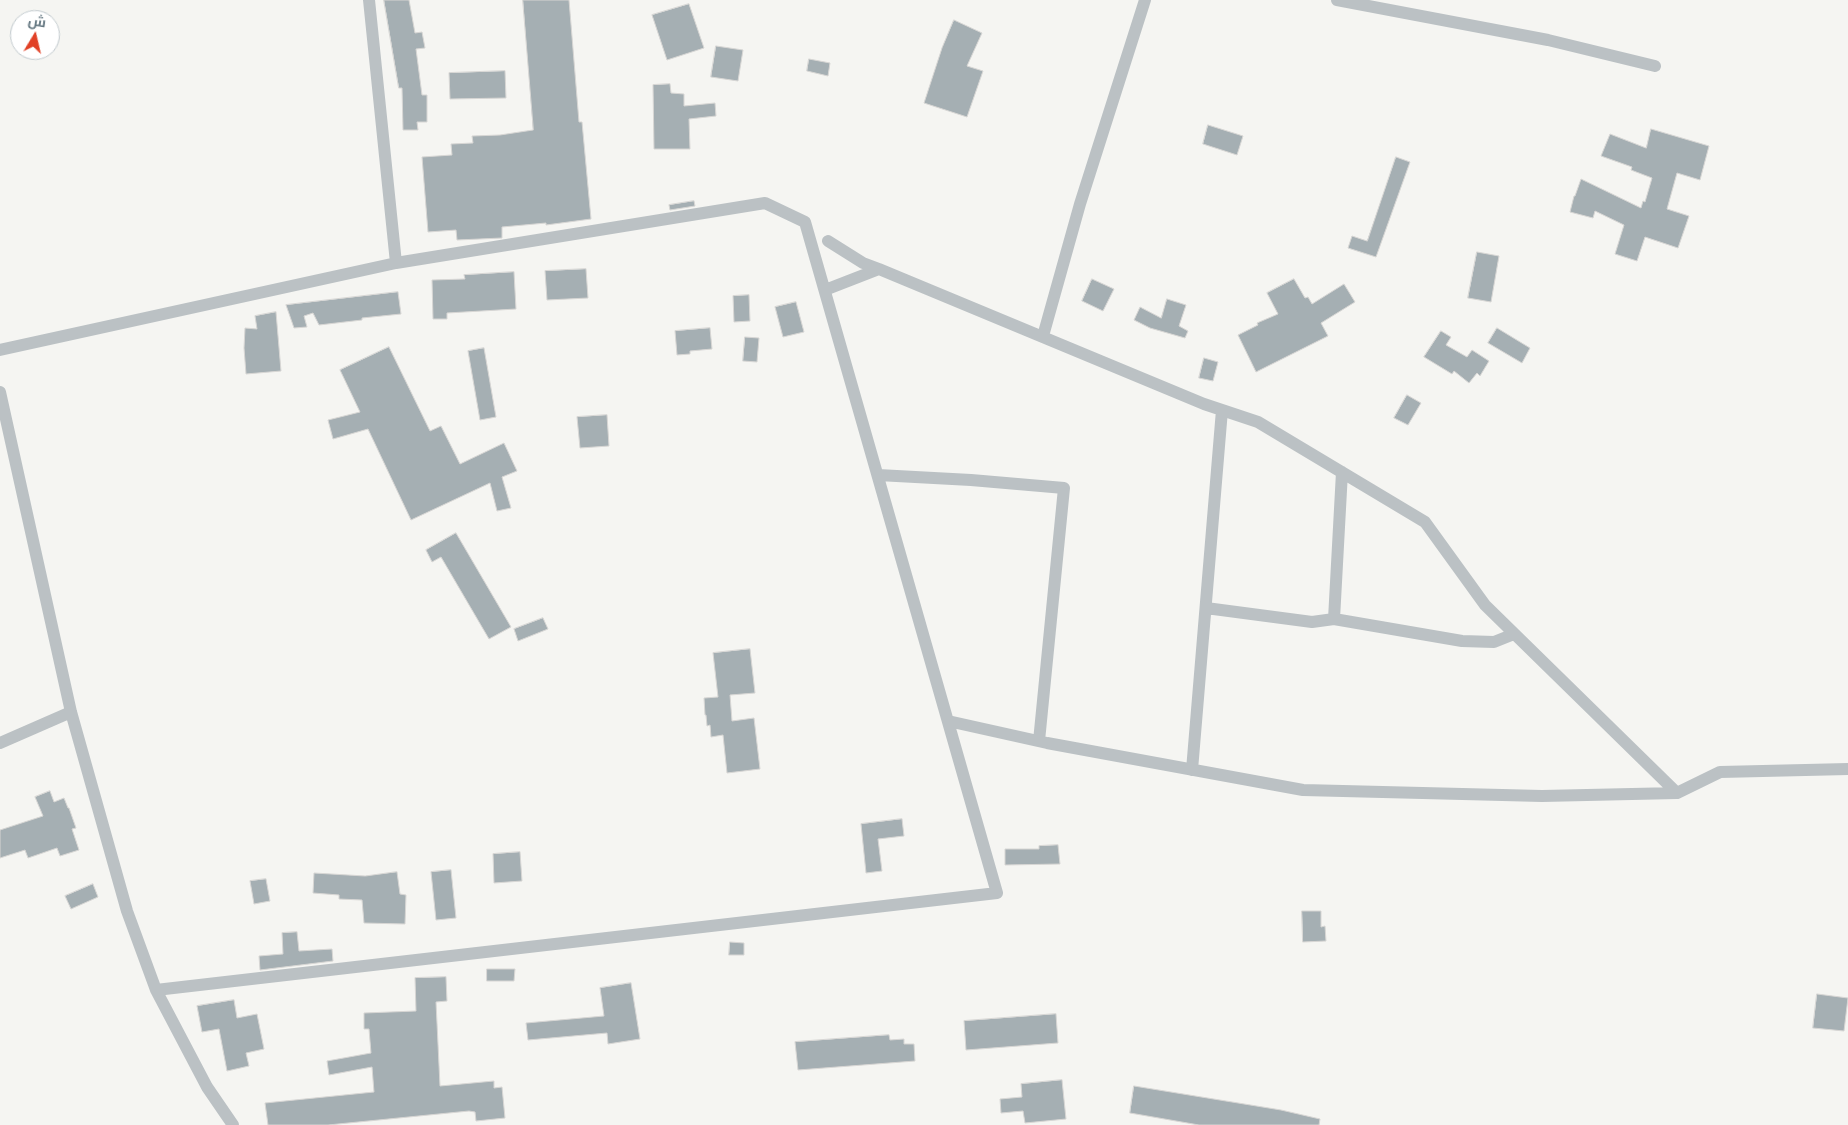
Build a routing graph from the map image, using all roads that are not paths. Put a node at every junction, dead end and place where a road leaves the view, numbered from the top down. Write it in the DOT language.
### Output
graph roads {
  1 [pos="369,0"];
  2 [pos="1145,0"];
  3 [pos="1337,0"];
  4 [pos="1655,66"];
  5 [pos="828,241"];
  6 [pos="396,263"];
  7 [pos="879,269"];
  8 [pos="825,290"];
  9 [pos="1042,336"];
  10 [pos="0,350"];
  11 [pos="0,392"];
  12 [pos="1222,410"];
  13 [pos="1342,472"];
  14 [pos="878,475"];
  15 [pos="1206,608"];
  16 [pos="1334,619"];
  17 [pos="1514,634"];
  18 [pos="71,712"];
  19 [pos="948,721"];
  20 [pos="1039,741"];
  21 [pos="0,743"];
  22 [pos="1848,769"];
  23 [pos="1192,770"];
  24 [pos="1676,793"];
  25 [pos="156,990"];
  26 [pos="233,1125"];
  1 -- 6 [label="street"];
  2 -- 9 [label="street"];
  3 -- 4 [label="street"];
  5 -- 7 [label="street"];
  6 -- 8 [label="street"];
  6 -- 10 [label="street"];
  7 -- 8 [label="street"];
  7 -- 9 [label="street"];
  8 -- 14 [label="street"];
  9 -- 12 [label="street"];
  11 -- 18 [label="street"];
  12 -- 13 [label="street"];
  12 -- 15 [label="street"];
  13 -- 16 [label="street"];
  13 -- 17 [label="street"];
  14 -- 19 [label="street"];
  14 -- 20 [label="street"];
  15 -- 16 [label="street"];
  15 -- 23 [label="street"];
  16 -- 17 [label="street"];
  17 -- 24 [label="street"];
  18 -- 21 [label="street"];
  18 -- 25 [label="street"];
  19 -- 20 [label="street"];
  19 -- 25 [label="street"];
  20 -- 23 [label="street"];
  22 -- 24 [label="street"];
  23 -- 24 [label="street"];
  25 -- 26 [label="street"];
}
